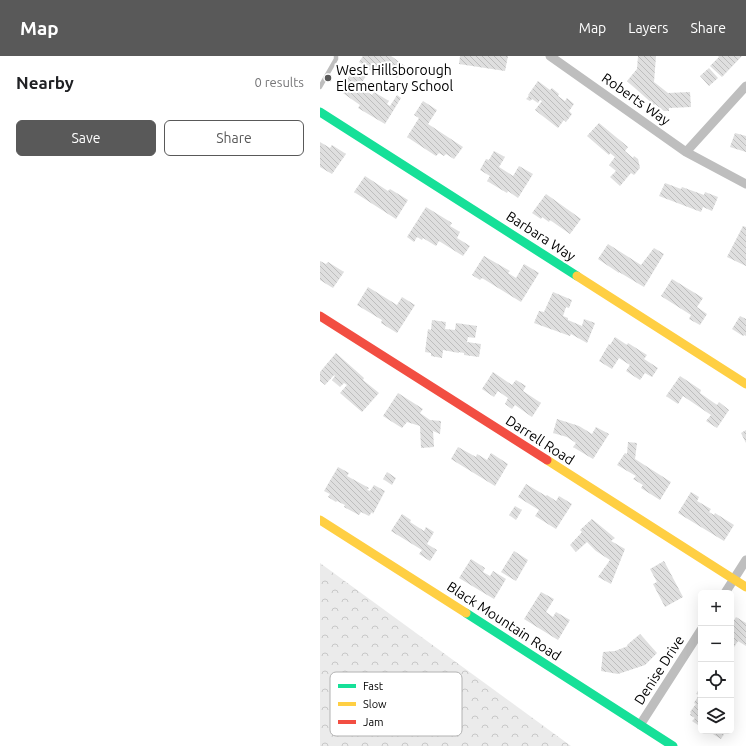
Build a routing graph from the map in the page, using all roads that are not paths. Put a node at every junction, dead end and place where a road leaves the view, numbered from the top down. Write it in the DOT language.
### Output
graph roads {
  1 [pos="336,56"];
  2 [pos="550,56"];
  3 [pos="746,86"];
  4 [pos="320,87"];
  5 [pos="320,112"];
  6 [pos="686,152"];
  7 [pos="746,184"];
  8 [pos="320,316"];
  9 [pos="746,384"];
  10 [pos="320,520"];
  11 [pos="746,560"];
  12 [pos="733,580"];
  13 [pos="746,587"];
  14 [pos="727,590"];
  15 [pos="698,635"];
  16 [pos="640,725"];
  17 [pos="673,746"];
  1 -- 4 [label="lane"];
  2 -- 6 [label="street, Roberts Way"];
  3 -- 6 [label="street"];
  5 -- 9 [label="street, Barbara Way"];
  6 -- 7 [label="street, Roberts Way"];
  8 -- 12 [label="street, Darrell Road"];
  10 -- 16 [label="street, Black Mountain Road"];
  11 -- 12 [label="street"];
  12 -- 13 [label="street, Darrell Road"];
  12 -- 14 [label="street"];
  15 -- 16 [label="street, Denise Drive"];
  16 -- 17 [label="street, Black Mountain Road"];
}
